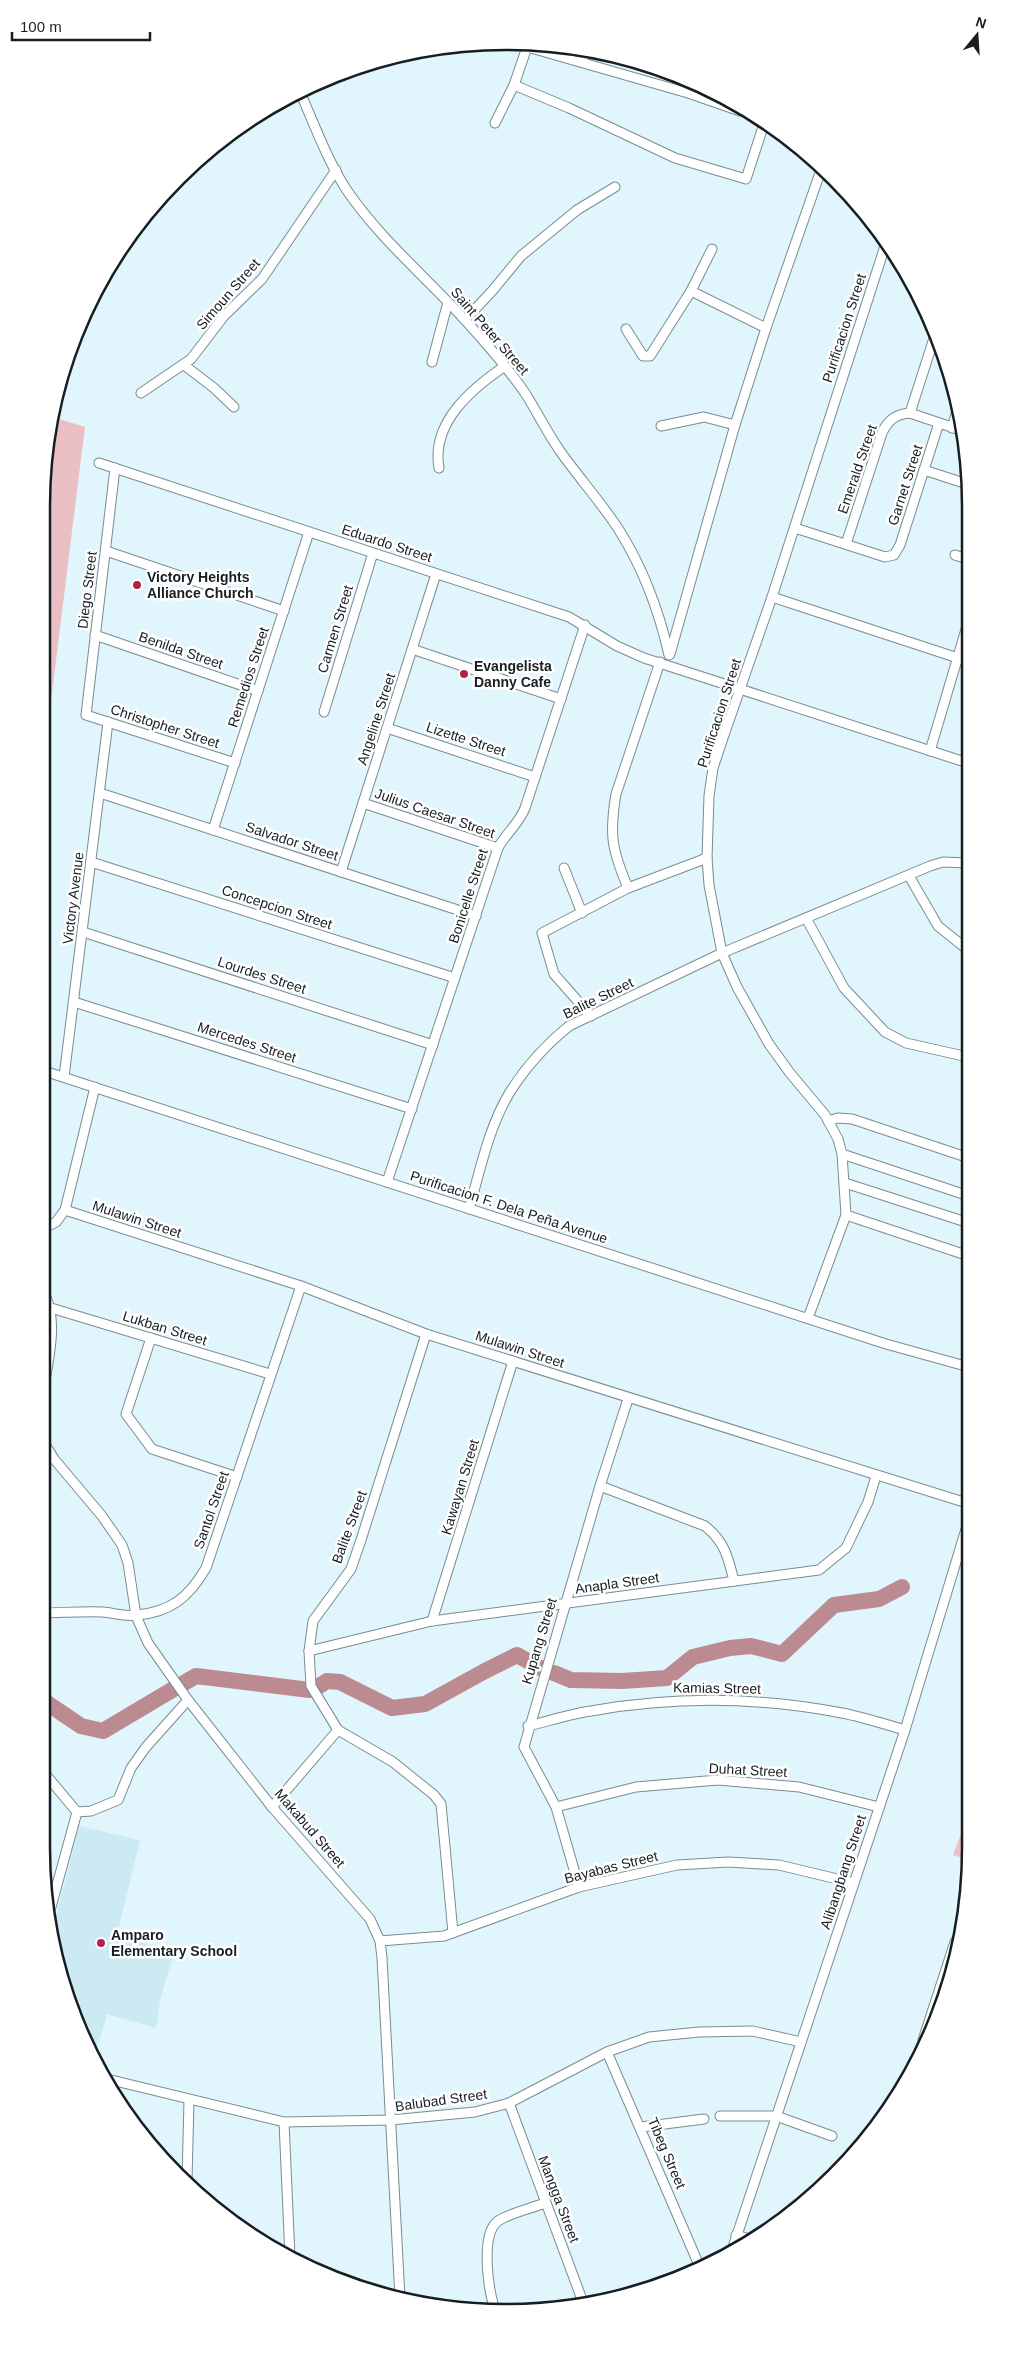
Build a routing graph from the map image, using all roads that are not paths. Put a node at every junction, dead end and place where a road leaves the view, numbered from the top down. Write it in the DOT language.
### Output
graph roads {
  1 [pos="526,51"];
  2 [pos="545,52"];
  3 [pos="584,57"];
  4 [pos="582,62"];
  5 [pos="514,85"];
  6 [pos="689,89"];
  7 [pos="303,98"];
  8 [pos="710,98"];
  9 [pos="495,123"];
  10 [pos="762,129"];
  11 [pos="336,170"];
  12 [pos="820,176"];
  13 [pos="615,187"];
  14 [pos="712,249"];
  15 [pos="884,251"];
  16 [pos="691,291"];
  17 [pos="448,302"];
  18 [pos="465,320"];
  19 [pos="766,328"];
  20 [pos="626,329"];
  21 [pos="932,344"];
  22 [pos="432,362"];
  23 [pos="184,365"];
  24 [pos="505,366"];
  25 [pos="141,393"];
  26 [pos="234,406"];
  27 [pos="910,414"];
  28 [pos="954,422"];
  29 [pos="940,423"];
  30 [pos="735,425"];
  31 [pos="661,426"];
  32 [pos="952,428"];
  33 [pos="955,429"];
  34 [pos="99,463"];
  35 [pos="115,468"];
  36 [pos="439,468"];
  37 [pos="924,470"];
  38 [pos="961,482"];
  39 [pos="795,528"];
  40 [pos="309,532"];
  41 [pos="846,544"];
  42 [pos="106,551"];
  43 [pos="373,553"];
  44 [pos="955,555"];
  45 [pos="962,557"];
  46 [pos="436,574"];
  47 [pos="772,597"];
  48 [pos="284,611"];
  49 [pos="585,624"];
  50 [pos="95,635"];
  51 [pos="962,644"];
  52 [pos="412,649"];
  53 [pos="669,655"];
  54 [pos="958,658"];
  55 [pos="962,659"];
  56 [pos="660,662"];
  57 [pos="671,666"];
  58 [pos="741,688"];
  59 [pos="258,691"];
  60 [pos="561,699"];
  61 [pos="324,712"];
  62 [pos="86,715"];
  63 [pos="108,722"];
  64 [pos="387,728"];
  65 [pos="930,751"];
  66 [pos="962,761"];
  67 [pos="235,763"];
  68 [pos="535,777"];
  69 [pos="100,793"];
  70 [pos="363,803"];
  71 [pos="213,830"];
  72 [pos="498,848"];
  73 [pos="707,858"];
  74 [pos="91,862"];
  75 [pos="962,863"];
  76 [pos="564,868"];
  77 [pos="341,872"];
  78 [pos="909,876"];
  79 [pos="628,888"];
  80 [pos="582,914"];
  81 [pos="476,916"];
  82 [pos="806,918"];
  83 [pos="83,932"];
  84 [pos="962,945"];
  85 [pos="722,953"];
  86 [pos="455,978"];
  87 [pos="74,1002"];
  88 [pos="591,1016"];
  89 [pos="433,1045"];
  90 [pos="962,1056"];
  91 [pos="50,1073"];
  92 [pos="64,1077"];
  93 [pos="94,1087"];
  94 [pos="412,1109"];
  95 [pos="828,1121"];
  96 [pos="842,1154"];
  97 [pos="962,1156"];
  98 [pos="388,1182"];
  99 [pos="845,1183"];
  100 [pos="962,1194"];
  101 [pos="469,1209"];
  102 [pos="65,1210"];
  103 [pos="846,1215"];
  104 [pos="962,1222"];
  105 [pos="50,1225"];
  106 [pos="962,1254"];
  107 [pos="301,1286"];
  108 [pos="51,1308"];
  109 [pos="808,1318"];
  110 [pos="426,1334"];
  111 [pos="151,1338"];
  112 [pos="50,1342"];
  113 [pos="513,1361"];
  114 [pos="962,1365"];
  115 [pos="270,1374"];
  116 [pos="628,1399"];
  117 [pos="50,1451"];
  118 [pos="876,1476"];
  119 [pos="237,1477"];
  120 [pos="600,1486"];
  121 [pos="962,1502"];
  122 [pos="962,1542"];
  123 [pos="734,1581"];
  124 [pos="565,1604"];
  125 [pos="50,1614"];
  126 [pos="136,1616"];
  127 [pos="432,1621"];
  128 [pos="310,1651"];
  129 [pos="188,1700"];
  130 [pos="528,1726"];
  131 [pos="338,1730"];
  132 [pos="905,1730"];
  133 [pos="50,1780"];
  134 [pos="272,1807"];
  135 [pos="556,1807"];
  136 [pos="879,1807"];
  137 [pos="77,1812"];
  138 [pos="854,1883"];
  139 [pos="578,1887"];
  140 [pos="53,1900"];
  141 [pos="453,1933"];
  142 [pos="380,1941"];
  143 [pos="801,2042"];
  144 [pos="607,2052"];
  145 [pos="114,2081"];
  146 [pos="189,2101"];
  147 [pos="508,2103"];
  148 [pos="720,2116"];
  149 [pos="776,2116"];
  150 [pos="704,2119"];
  151 [pos="391,2120"];
  152 [pos="284,2122"];
  153 [pos="641,2127"];
  154 [pos="832,2136"];
  155 [pos="188,2174"];
  156 [pos="545,2203"];
  157 [pos="736,2235"];
  158 [pos="743,2237"];
  159 [pos="734,2243"];
  160 [pos="290,2249"];
  161 [pos="698,2262"];
  162 [pos="400,2291"];
  163 [pos="581,2297"];
  164 [pos="494,2304"];
  1 -- 5 [label="street"];
  2 -- 4 [label="street"];
  3 -- 4 [label="street"];
  4 -- 6 [label="street"];
  5 -- 9 [label="street"];
  5 -- 10 [label="street"];
  6 -- 8 [label="street"];
  7 -- 11 [label="street, Saint Peter Street"];
  11 -- 17 [label="street, Saint Peter Street"];
  11 -- 23 [label="street, Simoun Street"];
  12 -- 19 [label="street"];
  13 -- 18 [label="street"];
  14 -- 16 [label="street"];
  15 -- 39 [label="street, Purificacion Street"];
  16 -- 19 [label="street"];
  16 -- 20 [label="street"];
  17 -- 18 [label="street, Saint Peter Street"];
  17 -- 22 [label="street"];
  18 -- 24 [label="street, Saint Peter Street"];
  19 -- 30 [label="street"];
  21 -- 27 [label="street"];
  23 -- 25 [label="street, Simoun Street"];
  23 -- 26 [label="street"];
  24 -- 36 [label="street"];
  24 -- 53 [label="street, Saint Peter Street"];
  27 -- 29 [label="street"];
  27 -- 41 [label="street, Emerald Street"];
  28 -- 32 [label="street"];
  29 -- 32 [label="street"];
  29 -- 37 [label="street, Garnet Street"];
  30 -- 31 [label="street"];
  30 -- 53 [label="street"];
  32 -- 33 [label="street"];
  34 -- 35 [label="street, Eduardo Street"];
  35 -- 40 [label="street, Eduardo Street"];
  35 -- 42 [label="street, Diego Street"];
  37 -- 38 [label="street"];
  37 -- 41 [label="street, Garnet Street"];
  39 -- 41 [label="street"];
  39 -- 47 [label="street, Purificacion Street"];
  40 -- 43 [label="street, Eduardo Street"];
  40 -- 48 [label="street, Remedios Street"];
  42 -- 48 [label="street"];
  42 -- 50 [label="street, Diego Street"];
  43 -- 46 [label="street, Eduardo Street"];
  43 -- 61 [label="street, Carmen Street"];
  44 -- 45 [label="street"];
  46 -- 49 [label="street, Eduardo Street"];
  46 -- 52 [label="street, Angeline Street"];
  47 -- 54 [label="street"];
  47 -- 58 [label="street, Purificacion Street"];
  48 -- 59 [label="street, Remedios Street"];
  49 -- 56 [label="street, Eduardo Street"];
  49 -- 60 [label="street, Bonicelle Street"];
  50 -- 59 [label="street, Benilda Street"];
  50 -- 62 [label="street, Diego Street"];
  51 -- 54 [label="street"];
  52 -- 60 [label="street"];
  52 -- 64 [label="street, Angeline Street"];
  53 -- 57 [label="street, Saint Peter Street"];
  54 -- 55 [label="street"];
  54 -- 65 [label="street"];
  56 -- 57 [label="street, Eduardo Street"];
  56 -- 79 [label="street"];
  57 -- 58 [label="street, Eduardo Street"];
  58 -- 65 [label="street, Eduardo Street"];
  58 -- 73 [label="street, Purificacion Street"];
  59 -- 67 [label="street, Remedios Street"];
  60 -- 68 [label="street, Bonicelle Street"];
  62 -- 63 [label="street, Christopher Street"];
  63 -- 67 [label="street, Christopher Street"];
  63 -- 69 [label="street, Victory Avenue"];
  64 -- 68 [label="street, Lizette Street"];
  64 -- 70 [label="street, Angeline Street"];
  65 -- 66 [label="street, Eduardo Street"];
  67 -- 71 [label="street, Remedios Street"];
  68 -- 72 [label="street, Bonicelle Street"];
  69 -- 71 [label="street, Salvador Street"];
  69 -- 74 [label="street, Victory Avenue"];
  70 -- 72 [label="street, Julius Caesar Street"];
  70 -- 77 [label="street, Angeline Street"];
  71 -- 77 [label="street, Salvador Street"];
  72 -- 81 [label="street, Bonicelle Street"];
  73 -- 79 [label="street"];
  73 -- 85 [label="street, Purificacion Street"];
  74 -- 83 [label="street, Victory Avenue"];
  74 -- 86 [label="street, Concepcion Street"];
  75 -- 78 [label="street"];
  76 -- 80 [label="street"];
  77 -- 81 [label="street, Salvador Street"];
  78 -- 82 [label="street, Balite Street"];
  78 -- 84 [label="street"];
  79 -- 80 [label="street"];
  80 -- 88 [label="street"];
  81 -- 86 [label="street, Bonicelle Street"];
  82 -- 85 [label="street, Balite Street"];
  82 -- 90 [label="street"];
  83 -- 87 [label="street, Victory Avenue"];
  83 -- 89 [label="street, Lourdes Street"];
  85 -- 88 [label="street, Balite Street"];
  85 -- 95 [label="street, Purificacion Street"];
  86 -- 89 [label="street, Bonicelle Street"];
  87 -- 92 [label="street, Victory Avenue"];
  87 -- 94 [label="street, Mercedes Street"];
  88 -- 101 [label="street, Balite Street"];
  89 -- 94 [label="street, Bonicelle Street"];
  91 -- 92 [label="street, Purificacion F. Dela Peña Avenue"];
  92 -- 93 [label="street, Purificacion F. Dela Peña Avenue"];
  93 -- 98 [label="street, Purificacion F. Dela Peña Avenue"];
  93 -- 102 [label="street"];
  94 -- 98 [label="street, Bonicelle Street"];
  95 -- 96 [label="street, Purificacion Street"];
  95 -- 97 [label="street"];
  96 -- 99 [label="street, Purificacion Street"];
  96 -- 100 [label="street"];
  98 -- 101 [label="street, Purificacion F. Dela Peña Avenue"];
  99 -- 103 [label="street, Purificacion Street"];
  99 -- 104 [label="street"];
  101 -- 109 [label="street, Purificacion F. Dela Peña Avenue"];
  102 -- 105 [label="street"];
  102 -- 107 [label="street, Mulawin Street"];
  103 -- 106 [label="street"];
  103 -- 109 [label="street, Purificacion Street"];
  107 -- 110 [label="street, Mulawin Street"];
  107 -- 115 [label="street, Santol Street"];
  108 -- 111 [label="street, Lukban Street"];
  108 -- 112 [label="street"];
  109 -- 114 [label="street, Purificacion F. Dela Peña Avenue"];
  110 -- 113 [label="street, Mulawin Street"];
  110 -- 128 [label="street, Balite Street"];
  111 -- 115 [label="street, Lukban Street"];
  111 -- 119 [label="street"];
  113 -- 116 [label="street, Mulawin Street"];
  113 -- 127 [label="street, Kawayan Street"];
  115 -- 119 [label="street, Santol Street"];
  116 -- 118 [label="street, Mulawin Street"];
  116 -- 120 [label="street, Kupang Street"];
  117 -- 126 [label="street, Makabud Street"];
  118 -- 121 [label="street, Mulawin Street"];
  118 -- 123 [label="street, Anapla Street"];
  119 -- 126 [label="street, Santol Street"];
  120 -- 123 [label="street"];
  120 -- 124 [label="street, Kupang Street"];
  122 -- 132 [label="street, Alibangbang Street"];
  123 -- 124 [label="street, Anapla Street"];
  124 -- 127 [label="street, Anapla Street"];
  124 -- 130 [label="street, Kupang Street"];
  125 -- 126 [label="street, Santol Street"];
  126 -- 129 [label="street, Makabud Street"];
  127 -- 128 [label="street, Anapla Street"];
  128 -- 131 [label="street, Balite Street"];
  129 -- 134 [label="street, Makabud Street"];
  129 -- 137 [label="street"];
  130 -- 132 [label="street, Kamias Street"];
  130 -- 135 [label="street, Kupang Street"];
  131 -- 134 [label="street"];
  131 -- 141 [label="street, Balite Street"];
  132 -- 136 [label="street, Alibangbang Street"];
  133 -- 137 [label="street"];
  134 -- 142 [label="street, Makabud Street"];
  135 -- 136 [label="street, Duhat Street"];
  135 -- 139 [label="street, Kupang Street"];
  136 -- 138 [label="street, Alibangbang Street"];
  137 -- 140 [label="street"];
  138 -- 139 [label="street, Bayabas Street"];
  138 -- 143 [label="street, Alibangbang Street"];
  139 -- 141 [label="street, Bayabas Street"];
  141 -- 142 [label="street, Bayabas Street"];
  142 -- 151 [label="street, Makabud Street"];
  143 -- 144 [label="street, Balubad Street"];
  143 -- 149 [label="street, Alibangbang Street"];
  144 -- 147 [label="street, Balubad Street"];
  144 -- 153 [label="street, Tibeg Street"];
  145 -- 146 [label="street, Balubad Street"];
  146 -- 152 [label="street, Balubad Street"];
  146 -- 155 [label="street"];
  147 -- 151 [label="street, Balubad Street"];
  147 -- 156 [label="street, Mangga Street"];
  148 -- 149 [label="street"];
  149 -- 154 [label="street"];
  149 -- 157 [label="street, Alibangbang Street"];
  150 -- 153 [label="street"];
  151 -- 152 [label="street, Balubad Street"];
  151 -- 162 [label="street, Makabud Street"];
  152 -- 160 [label="street"];
  153 -- 161 [label="street, Tibeg Street"];
  156 -- 163 [label="street, Mangga Street"];
  156 -- 164 [label="street"];
  157 -- 158 [label="street"];
  157 -- 159 [label="street, Alibangbang Street"];
}
